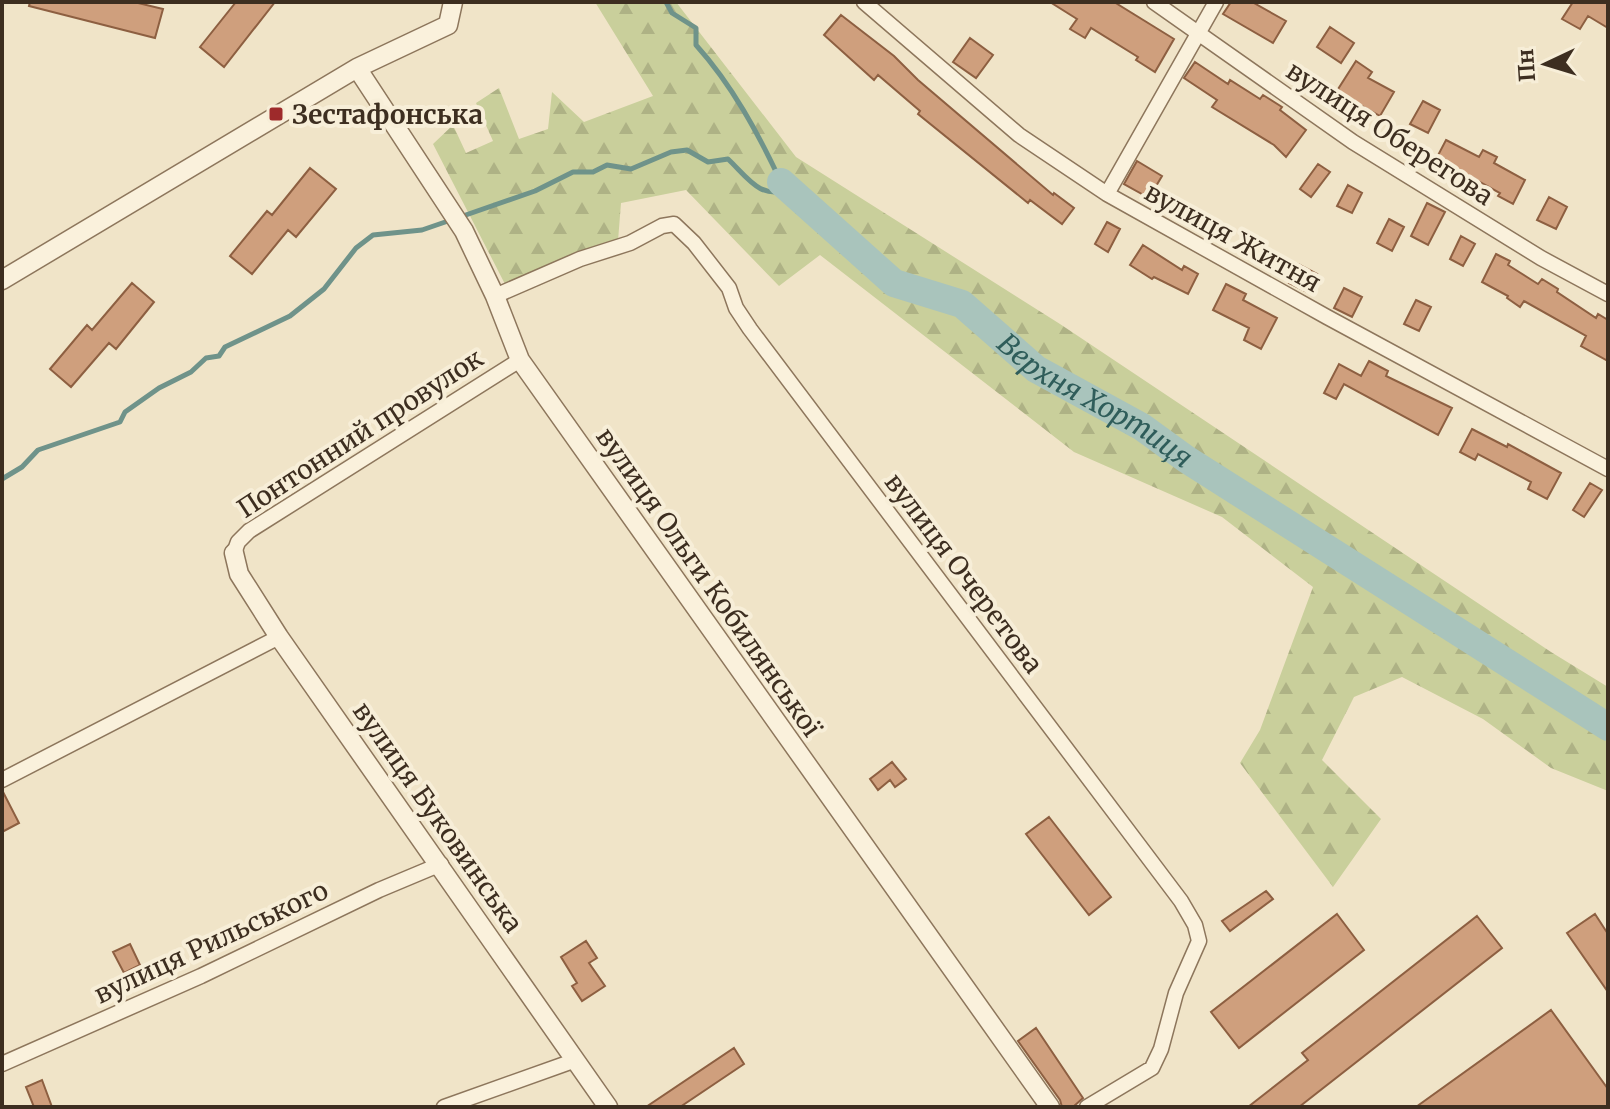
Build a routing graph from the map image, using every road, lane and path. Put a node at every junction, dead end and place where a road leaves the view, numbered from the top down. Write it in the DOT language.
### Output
graph roads {
  1 [pos="453,2"];
  2 [pos="864,2"];
  3 [pos="1154,2"];
  4 [pos="1216,2"];
  5 [pos="1198,33"];
  6 [pos="357,68"];
  7 [pos="1107,194"];
  8 [pos="2,280"];
  9 [pos="1608,294"];
  10 [pos="495,296"];
  11 [pos="520,360"];
  12 [pos="1608,469"];
  13 [pos="234,553"];
  14 [pos="279,637"];
  15 [pos="2,780"];
  16 [pos="441,864"];
  17 [pos="576,1060"];
  18 [pos="2,1064"];
  19 [pos="444,1107"];
  20 [pos="608,1107"];
  21 [pos="1050,1107"];
  22 [pos="1087,1107"];
  1 -- 6 [label="street"];
  2 -- 7 [label="street, вулиця Житня"];
  3 -- 5 [label="street, вулиця Оберегова"];
  4 -- 5 [label="street"];
  5 -- 7 [label="street"];
  5 -- 9 [label="street, вулиця Оберегова"];
  6 -- 8 [label="street"];
  6 -- 10 [label="street, вулиця Ольги Кобилянської"];
  7 -- 12 [label="street, вулиця Житня"];
  10 -- 11 [label="street, вулиця Ольги Кобилянської"];
  10 -- 22 [label="street, вулиця Очеретова"];
  11 -- 13 [label="street, Понтонний провулок"];
  11 -- 21 [label="street, вулиця Ольги Кобилянської"];
  13 -- 14 [label="street, вулиця Буковинська"];
  14 -- 15 [label="street"];
  14 -- 16 [label="street, вулиця Буковинська"];
  16 -- 17 [label="street, вулиця Буковинська"];
  16 -- 18 [label="street, вулиця Рильського"];
  17 -- 19 [label="street"];
  17 -- 20 [label="street, вулиця Буковинська"];
}
